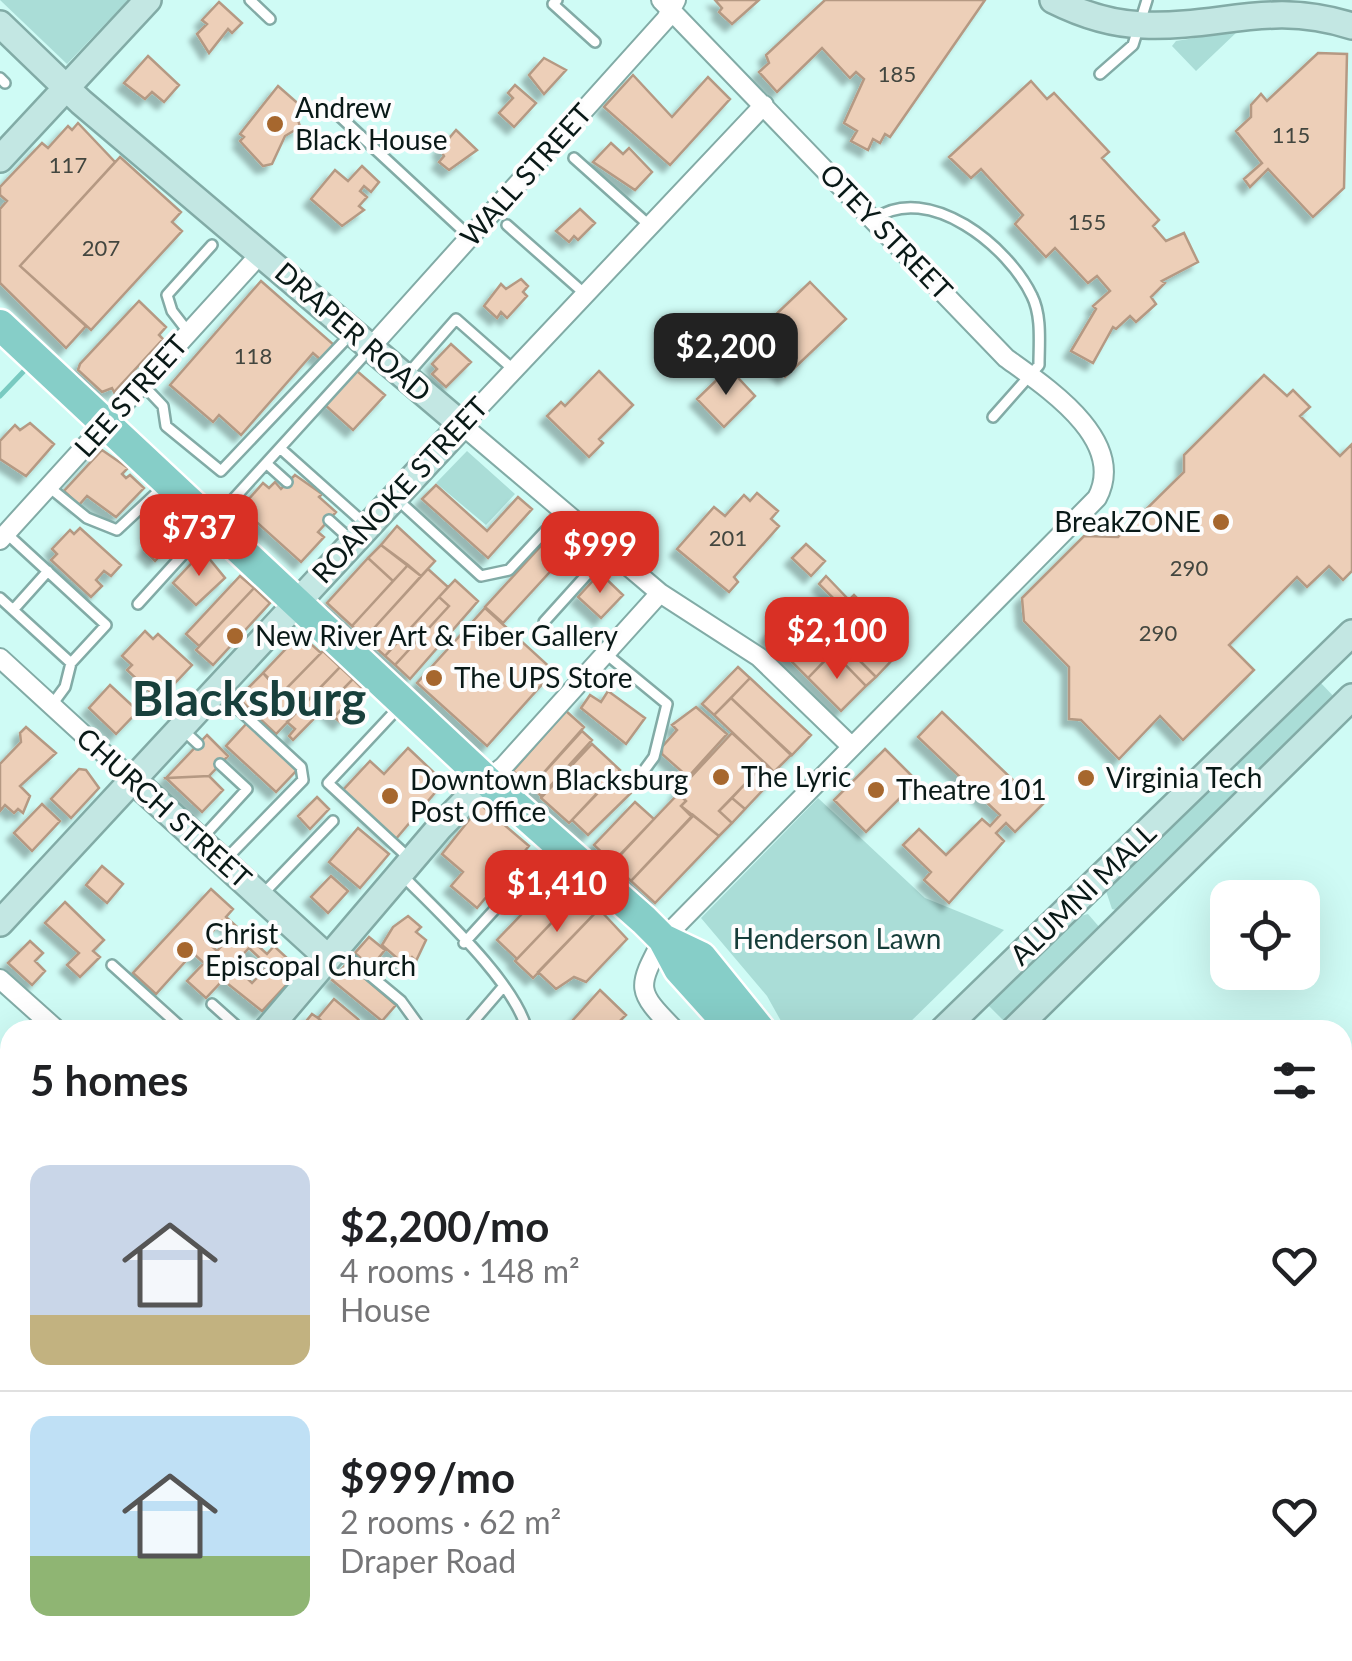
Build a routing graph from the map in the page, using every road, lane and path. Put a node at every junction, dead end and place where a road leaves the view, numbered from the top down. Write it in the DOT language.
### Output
graph roads {
  1 [pos="148,0"];
  2 [pos="250,0"];
  3 [pos="556,0"];
  4 [pos="1053,0"];
  5 [pos="669,3"];
  6 [pos="1144,13"];
  7 [pos="270,19"];
  8 [pos="1352,26"];
  9 [pos="1,28"];
  10 [pos="595,42"];
  11 [pos="1100,74"];
  12 [pos="65,88"];
  13 [pos="764,104"];
  14 [pos="334,111"];
  15 [pos="574,158"];
  16 [pos="0,159"];
  17 [pos="874,219"];
  18 [pos="507,225"];
  19 [pos="650,226"];
  20 [pos="470,237"];
  21 [pos="212,246"];
  22 [pos="262,252"];
  23 [pos="585,294"];
  24 [pos="0,325"];
  25 [pos="189,333"];
  26 [pos="362,340"];
  27 [pos="514,370"];
  28 [pos="1032,376"];
  29 [pos="405,377"];
  30 [pos="142,384"];
  31 [pos="994,417"];
  32 [pos="106,424"];
  33 [pos="462,424"];
  34 [pos="280,448"];
  35 [pos="267,464"];
  36 [pos="169,481"];
  37 [pos="288,482"];
  38 [pos="49,487"];
  39 [pos="394,496"];
  40 [pos="564,511"];
  41 [pos="329,520"];
  42 [pos="213,523"];
  43 [pos="360,533"];
  44 [pos="3,537"];
  45 [pos="608,550"];
  46 [pos="48,571"];
  47 [pos="660,594"];
  48 [pos="0,598"];
  49 [pos="296,601"];
  50 [pos="138,604"];
  51 [pos="13,610"];
  52 [pos="544,622"];
  53 [pos="1352,634"];
  54 [pos="605,654"];
  55 [pos="0,658"];
  56 [pos="71,663"];
  57 [pos="216,689"];
  58 [pos="1352,697"];
  59 [pos="404,702"];
  60 [pos="51,706"];
  61 [pos="851,746"];
  62 [pos="220,764"];
  63 [pos="640,776"];
  64 [pos="133,780"];
  65 [pos="486,780"];
  66 [pos="333,821"];
  67 [pos="200,840"];
  68 [pos="556,841"];
  69 [pos="223,862"];
  70 [pos="406,866"];
  71 [pos="530,870"];
  72 [pos="516,886"];
  73 [pos="1085,892"];
  74 [pos="261,896"];
  75 [pos="0,923"];
  76 [pos="1118,925"];
  77 [pos="664,940"];
  78 [pos="464,943"];
  79 [pos="328,958"];
  80 [pos="112,965"];
  81 [pos="0,979"];
  82 [pos="503,987"];
  83 [pos="212,1004"];
  84 [pos="46,1020"];
  85 [pos="173,1020"];
  86 [pos="230,1020"];
  87 [pos="275,1020"];
  88 [pos="413,1020"];
  89 [pos="475,1020"];
  90 [pos="523,1020"];
  91 [pos="667,1020"];
  92 [pos="725,1020"];
  93 [pos="752,1020"];
  94 [pos="964,1020"];
  95 [pos="1024,1020"];
  1 -- 12 [label="street"];
  2 -- 7 [label="lane"];
  3 -- 10 [label="lane"];
  4 -- 6 [label="street"];
  5 -- 13 [label="street, OTEY STREET"];
  5 -- 20 [label="street, WALL STREET"];
  6 -- 8 [label="street"];
  6 -- 11 [label="lane"];
  9 -- 12 [label="street, DRAPER ROAD"];
  12 -- 16 [label="street"];
  12 -- 22 [label="street, DRAPER ROAD"];
  13 -- 17 [label="street, OTEY STREET"];
  13 -- 19 [label="street, ROANOKE STREET"];
  14 -- 20 [label="lane"];
  15 -- 19 [label="lane"];
  17 -- 28 [label="street, OTEY STREET"];
  17 -- 28 [label="lane"];
  18 -- 23 [label="lane"];
  19 -- 23 [label="street, ROANOKE STREET"];
  20 -- 26 [label="street, WALL STREET"];
  21 -- 25 [label="lane"];
  22 -- 25 [label="street, LEE STREET"];
  22 -- 26 [label="street, DRAPER ROAD"];
  23 -- 27 [label="street, ROANOKE STREET"];
  24 -- 32 [label="main road"];
  25 -- 30 [label="street, LEE STREET"];
  26 -- 29 [label="street, DRAPER ROAD"];
  26 -- 30 [label="lane"];
  26 -- 34 [label="lane"];
  27 -- 29 [label="lane"];
  27 -- 33 [label="street, ROANOKE STREET"];
  28 -- 31 [label="lane"];
  28 -- 61 [label="street, OTEY STREET"];
  29 -- 33 [label="street, DRAPER ROAD"];
  30 -- 32 [label="street, LEE STREET"];
  32 -- 36 [label="main road"];
  32 -- 38 [label="street, LEE STREET"];
  33 -- 39 [label="street, ROANOKE STREET"];
  33 -- 40 [label="street, DRAPER ROAD"];
  34 -- 35 [label="lane"];
  34 -- 43 [label="lane"];
  35 -- 37 [label="lane"];
  35 -- 42 [label="lane"];
  36 -- 38 [label="lane"];
  36 -- 42 [label="main road"];
  38 -- 44 [label="street, LEE STREET"];
  39 -- 40 [label="lane"];
  39 -- 43 [label="street, ROANOKE STREET"];
  40 -- 45 [label="street, DRAPER ROAD"];
  41 -- 43 [label="lane"];
  42 -- 49 [label="main road"];
  42 -- 50 [label="lane"];
  43 -- 49 [label="street, ROANOKE STREET"];
  44 -- 46 [label="lane"];
  45 -- 47 [label="street, DRAPER ROAD"];
  45 -- 52 [label="lane"];
  46 -- 51 [label="lane"];
  46 -- 56 [label="lane"];
  47 -- 54 [label="street"];
  47 -- 61 [label="street, DRAPER ROAD"];
  48 -- 51 [label="lane"];
  49 -- 57 [label="street, ROANOKE STREET"];
  49 -- 59 [label="main road"];
  51 -- 56 [label="lane"];
  53 -- 73 [label="street, ALUMNI MALL"];
  54 -- 63 [label="lane"];
  54 -- 65 [label="street"];
  55 -- 60 [label="street, CHURCH STREET"];
  56 -- 60 [label="lane"];
  57 -- 64 [label="street, ROANOKE STREET"];
  57 -- 69 [label="lane"];
  58 -- 76 [label="street, ALUMNI MALL"];
  59 -- 65 [label="main road"];
  59 -- 70 [label="lane"];
  60 -- 64 [label="street, CHURCH STREET"];
  61 -- 77 [label="street"];
  62 -- 67 [label="lane"];
  64 -- 67 [label="street, CHURCH STREET"];
  64 -- 75 [label="street, ROANOKE STREET"];
  65 -- 68 [label="main road"];
  65 -- 70 [label="street"];
  66 -- 74 [label="lane"];
  67 -- 69 [label="street, CHURCH STREET"];
  68 -- 71 [label="lane"];
  68 -- 77 [label="main road"];
  69 -- 74 [label="street, CHURCH STREET"];
  70 -- 78 [label="lane"];
  70 -- 79 [label="street"];
  72 -- 78 [label="lane"];
  73 -- 76 [label="street"];
  73 -- 94 [label="street, ALUMNI MALL"];
  74 -- 79 [label="street, CHURCH STREET"];
  76 -- 95 [label="street, ALUMNI MALL"];
  77 -- 91 [label="street"];
  77 -- 92 [label="main road"];
  77 -- 93 [label="main road"];
  78 -- 82 [label="lane"];
  79 -- 87 [label="street"];
  79 -- 88 [label="lane"];
  80 -- 85 [label="lane"];
  81 -- 84 [label="street"];
  82 -- 89 [label="lane"];
  82 -- 90 [label="lane"];
  83 -- 86 [label="lane"];
}
